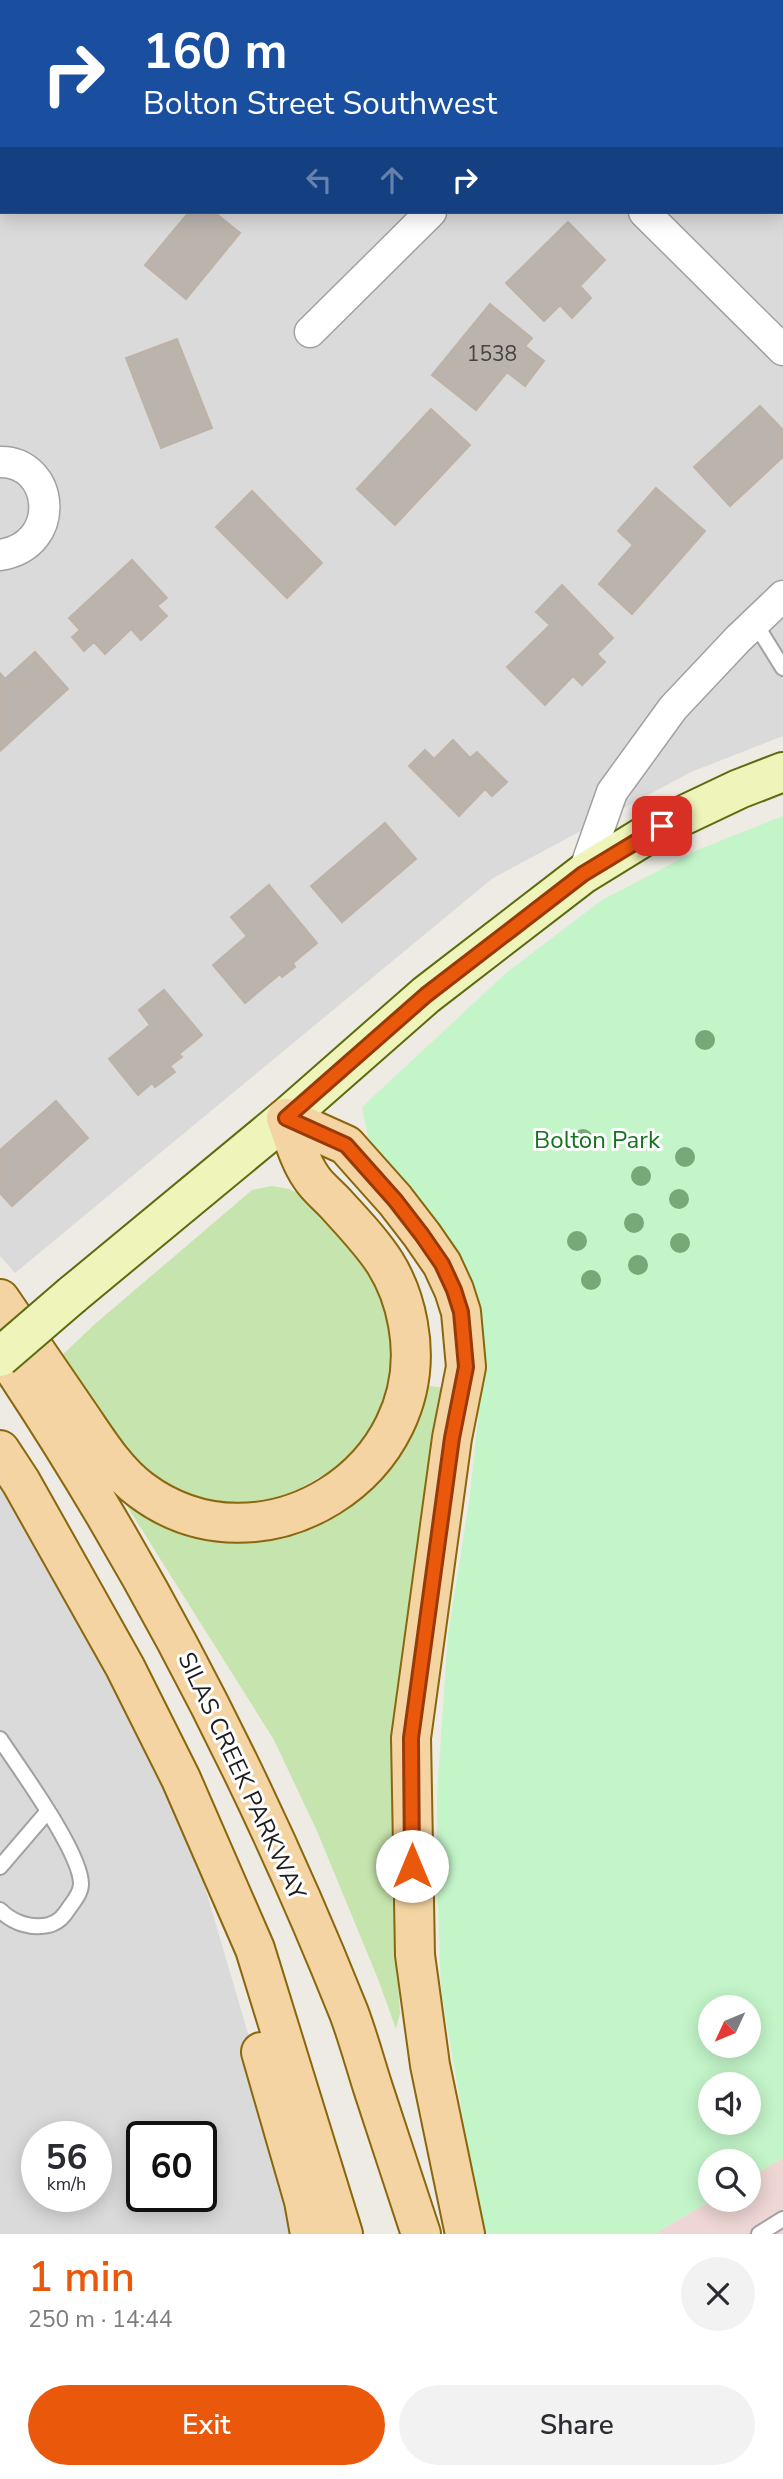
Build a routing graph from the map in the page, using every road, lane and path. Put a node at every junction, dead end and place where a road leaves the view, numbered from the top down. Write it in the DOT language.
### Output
graph roads {
  1 [pos="429,214"];
  2 [pos="645,214"];
  3 [pos="310,332"];
  4 [pos="783,350"];
  5 [pos="0,462"];
  6 [pos="0,555"];
  7 [pos="783,596"];
  8 [pos="755,623"];
  9 [pos="783,668"];
  10 [pos="783,772"];
  11 [pos="583,874"];
  12 [pos="286,1118"];
  13 [pos="0,1299"];
  14 [pos="0,1348"];
  15 [pos="0,1357"];
  16 [pos="0,1450"];
  17 [pos="0,1739"];
  18 [pos="48,1811"];
  19 [pos="0,1867"];
  20 [pos="0,1910"];
  21 [pos="255,1949"];
  22 [pos="783,2219"];
  23 [pos="310,2234"];
  24 [pos="343,2234"];
  25 [pos="421,2234"];
  26 [pos="465,2234"];
  27 [pos="759,2234"];
  1 -- 3 [label="street"];
  2 -- 4 [label="street"];
  5 -- 6 [label="street"];
  7 -- 8 [label="street"];
  8 -- 9 [label="lane"];
  8 -- 11 [label="street"];
  10 -- 11 [label="street"];
  11 -- 12 [label="street"];
  12 -- 13 [label="main road"];
  12 -- 15 [label="street, bridge"];
  12 -- 26 [label="main road"];
  14 -- 25 [label="main road, SILAS CREEK PARKWAY"];
  16 -- 21 [label="main road"];
  17 -- 18 [label="lane"];
  18 -- 19 [label="lane"];
  18 -- 20 [label="lane"];
  21 -- 23 [label="main road"];
  21 -- 24 [label="main road"];
  22 -- 27 [label="lane"];
}
